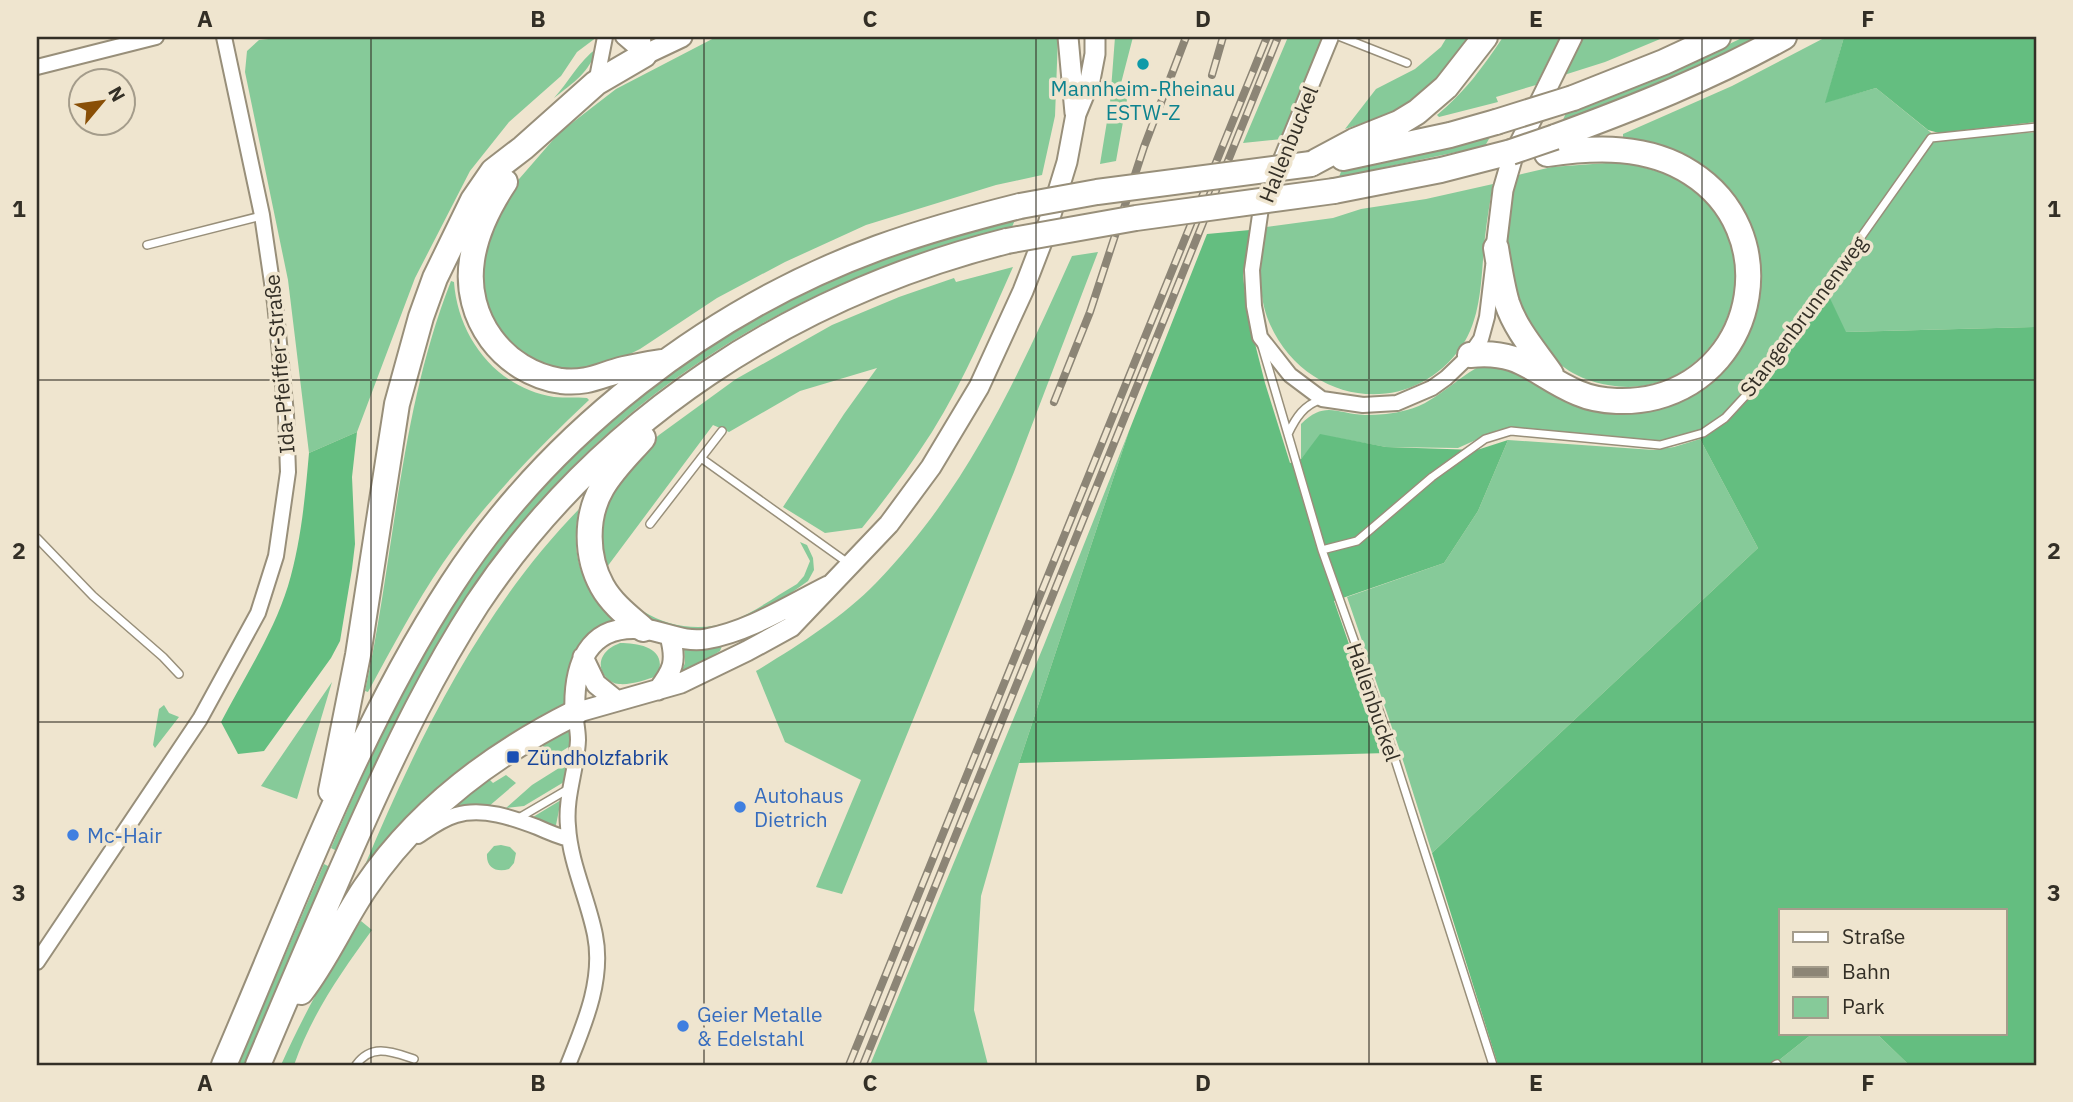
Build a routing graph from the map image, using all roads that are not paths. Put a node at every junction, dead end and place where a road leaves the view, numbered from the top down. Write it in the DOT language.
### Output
graph roads {
  1 [pos="156,37"];
  2 [pos="225,37"];
  3 [pos="605,37"];
  4 [pos="623,37"];
  5 [pos="682,37"];
  6 [pos="1068,37"];
  7 [pos="1095,37"];
  8 [pos="1331,37"];
  9 [pos="1341,37"];
  10 [pos="1485,37"];
  11 [pos="1572,37"];
  12 [pos="1718,37"];
  13 [pos="1784,37"];
  14 [pos="643,46"];
  15 [pos="1407,63"];
  16 [pos="37,67"];
  17 [pos="596,83"];
  18 [pos="1076,114"];
  19 [pos="2036,127"];
  20 [pos="1551,145"];
  21 [pos="523,148"];
  22 [pos="1351,149"];
  23 [pos="262,215"];
  24 [pos="147,245"];
  25 [pos="1496,248"];
  26 [pos="1259,337"];
  27 [pos="1470,355"];
  28 [pos="668,360"];
  29 [pos="1556,380"];
  30 [pos="687,386"];
  31 [pos="1322,399"];
  32 [pos="722,431"];
  33 [pos="1288,435"];
  34 [pos="701,458"];
  35 [pos="650,524"];
  36 [pos="37,538"];
  37 [pos="1322,550"];
  38 [pos="851,565"];
  39 [pos="828,586"];
  40 [pos="643,629"];
  41 [pos="670,636"];
  42 [pos="583,657"];
  43 [pos="179,674"];
  44 [pos="657,690"];
  45 [pos="608,703"];
  46 [pos="575,713"];
  47 [pos="578,740"];
  48 [pos="571,787"];
  49 [pos="516,820"];
  50 [pos="569,839"];
  51 [pos="318,845"];
  52 [pos="396,850"];
  53 [pos="42,944"];
  54 [pos="37,962"];
  55 [pos="273,1029"];
  56 [pos="414,1059"];
  57 [pos="224,1065"];
  58 [pos="258,1065"];
  59 [pos="356,1065"];
  60 [pos="568,1065"];
  61 [pos="1493,1065"];
  1 -- 16 [label="street"];
  2 -- 23 [label="street, Ida-Pfeiffer-Straße"];
  3 -- 17 [label="street"];
  4 -- 14 [label="street"];
  5 -- 14 [label="main road"];
  6 -- 18 [label="main road"];
  7 -- 18 [label="main road"];
  8 -- 26 [label="street, Hallenbuckel"];
  9 -- 15 [label="lane"];
  10 -- 22 [label="highway"];
  11 -- 25 [label="main road"];
  12 -- 22 [label="highway, bridge"];
  13 -- 20 [label="highway"];
  14 -- 17 [label="highway"];
  17 -- 21 [label="highway"];
  18 -- 38 [label="main road"];
  19 -- 37 [label="lane, Stangenbrunnenweg"];
  20 -- 29 [label="highway"];
  20 -- 30 [label="highway, bridge"];
  21 -- 28 [label="highway"];
  21 -- 51 [label="highway"];
  22 -- 28 [label="highway, bridge"];
  23 -- 24 [label="lane"];
  23 -- 53 [label="street, Ida-Pfeiffer-Straße"];
  25 -- 27 [label="street"];
  25 -- 29 [label="highway"];
  26 -- 31 [label="street"];
  26 -- 33 [label="lane, Hallenbuckel"];
  27 -- 29 [label="highway"];
  27 -- 31 [label="street"];
  28 -- 51 [label="highway"];
  30 -- 40 [label="highway"];
  30 -- 55 [label="highway"];
  31 -- 33 [label="lane"];
  32 -- 34 [label="lane"];
  33 -- 37 [label="lane, Hallenbuckel"];
  34 -- 35 [label="lane"];
  34 -- 38 [label="lane"];
  36 -- 43 [label="lane"];
  37 -- 61 [label="lane, Hallenbuckel"];
  38 -- 39 [label="main road"];
  39 -- 41 [label="main road"];
  39 -- 44 [label="main road"];
  40 -- 41 [label="main road"];
  40 -- 42 [label="main road"];
  41 -- 44 [label="main road"];
  42 -- 45 [label="main road"];
  42 -- 46 [label="main road"];
  44 -- 45 [label="main road"];
  45 -- 46 [label="main road"];
  45 -- 47 [label="street"];
  46 -- 47 [label="street"];
  46 -- 52 [label="highway"];
  47 -- 48 [label="street"];
  48 -- 49 [label="lane"];
  48 -- 50 [label="street"];
  49 -- 50 [label="street"];
  49 -- 52 [label="street"];
  50 -- 60 [label="street"];
  51 -- 57 [label="highway"];
  52 -- 55 [label="highway"];
  53 -- 54 [label="street, Ida-Pfeiffer-Straße"];
  55 -- 58 [label="highway"];
  56 -- 59 [label="lane"];
}
